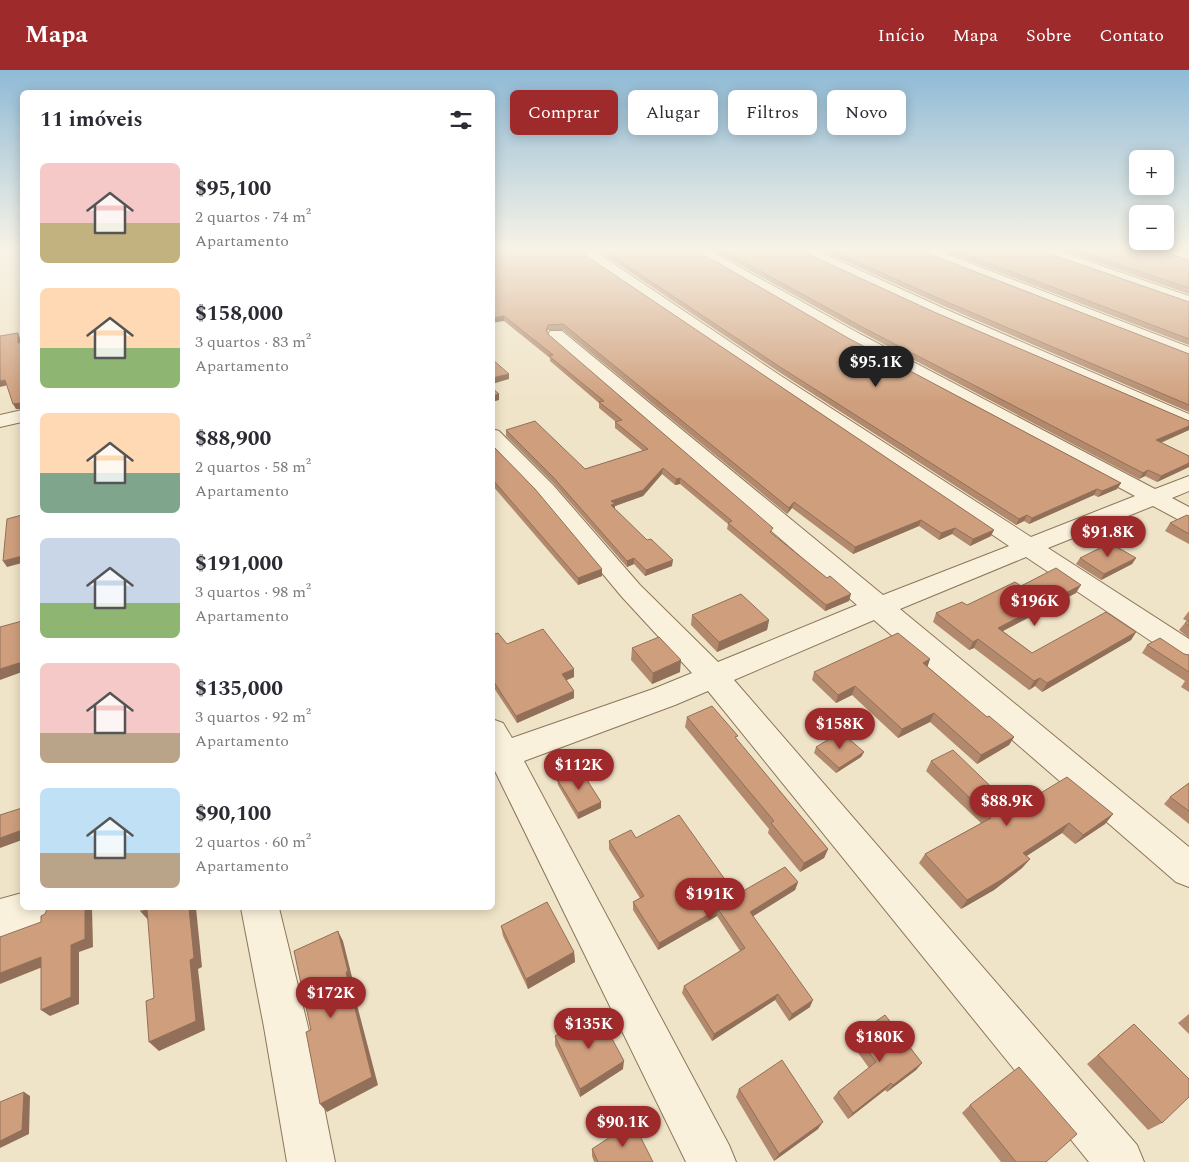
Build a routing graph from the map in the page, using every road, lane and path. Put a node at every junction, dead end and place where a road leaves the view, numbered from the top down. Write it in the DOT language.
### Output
graph roads {
  1 [pos="657,300"];
  2 [pos="787,300"];
  3 [pos="913,300"];
  4 [pos="1052,300"];
  5 [pos="556,335"];
  6 [pos="1189,353"];
  7 [pos="20,416"];
  8 [pos="0,421"];
  9 [pos="1189,421"];
  10 [pos="495,438"];
  11 [pos="1189,483"];
  12 [pos="1155,497"];
  13 [pos="1189,516"];
  14 [pos="1029,548"];
  15 [pos="879,607"];
  16 [pos="1189,653"];
  17 [pos="712,676"];
  18 [pos="497,749"];
  19 [pos="1189,870"];
  20 [pos="30,910"];
  21 [pos="260,910"];
  22 [pos="0,918"];
  23 [pos="311,1162"];
  24 [pos="712,1162"];
  25 [pos="1120,1162"];
  1 -- 14 [label="street"];
  2 -- 12 [label="street"];
  3 -- 9 [label="street"];
  4 -- 6 [label="street"];
  5 -- 15 [label="street"];
  7 -- 8 [label="street"];
  10 -- 17 [label="street"];
  11 -- 12 [label="street"];
  12 -- 13 [label="street"];
  12 -- 14 [label="street"];
  14 -- 15 [label="street"];
  14 -- 16 [label="street"];
  15 -- 17 [label="street"];
  15 -- 19 [label="street"];
  17 -- 18 [label="street"];
  17 -- 25 [label="street"];
  18 -- 24 [label="street"];
  20 -- 22 [label="street"];
  21 -- 23 [label="street"];
}
